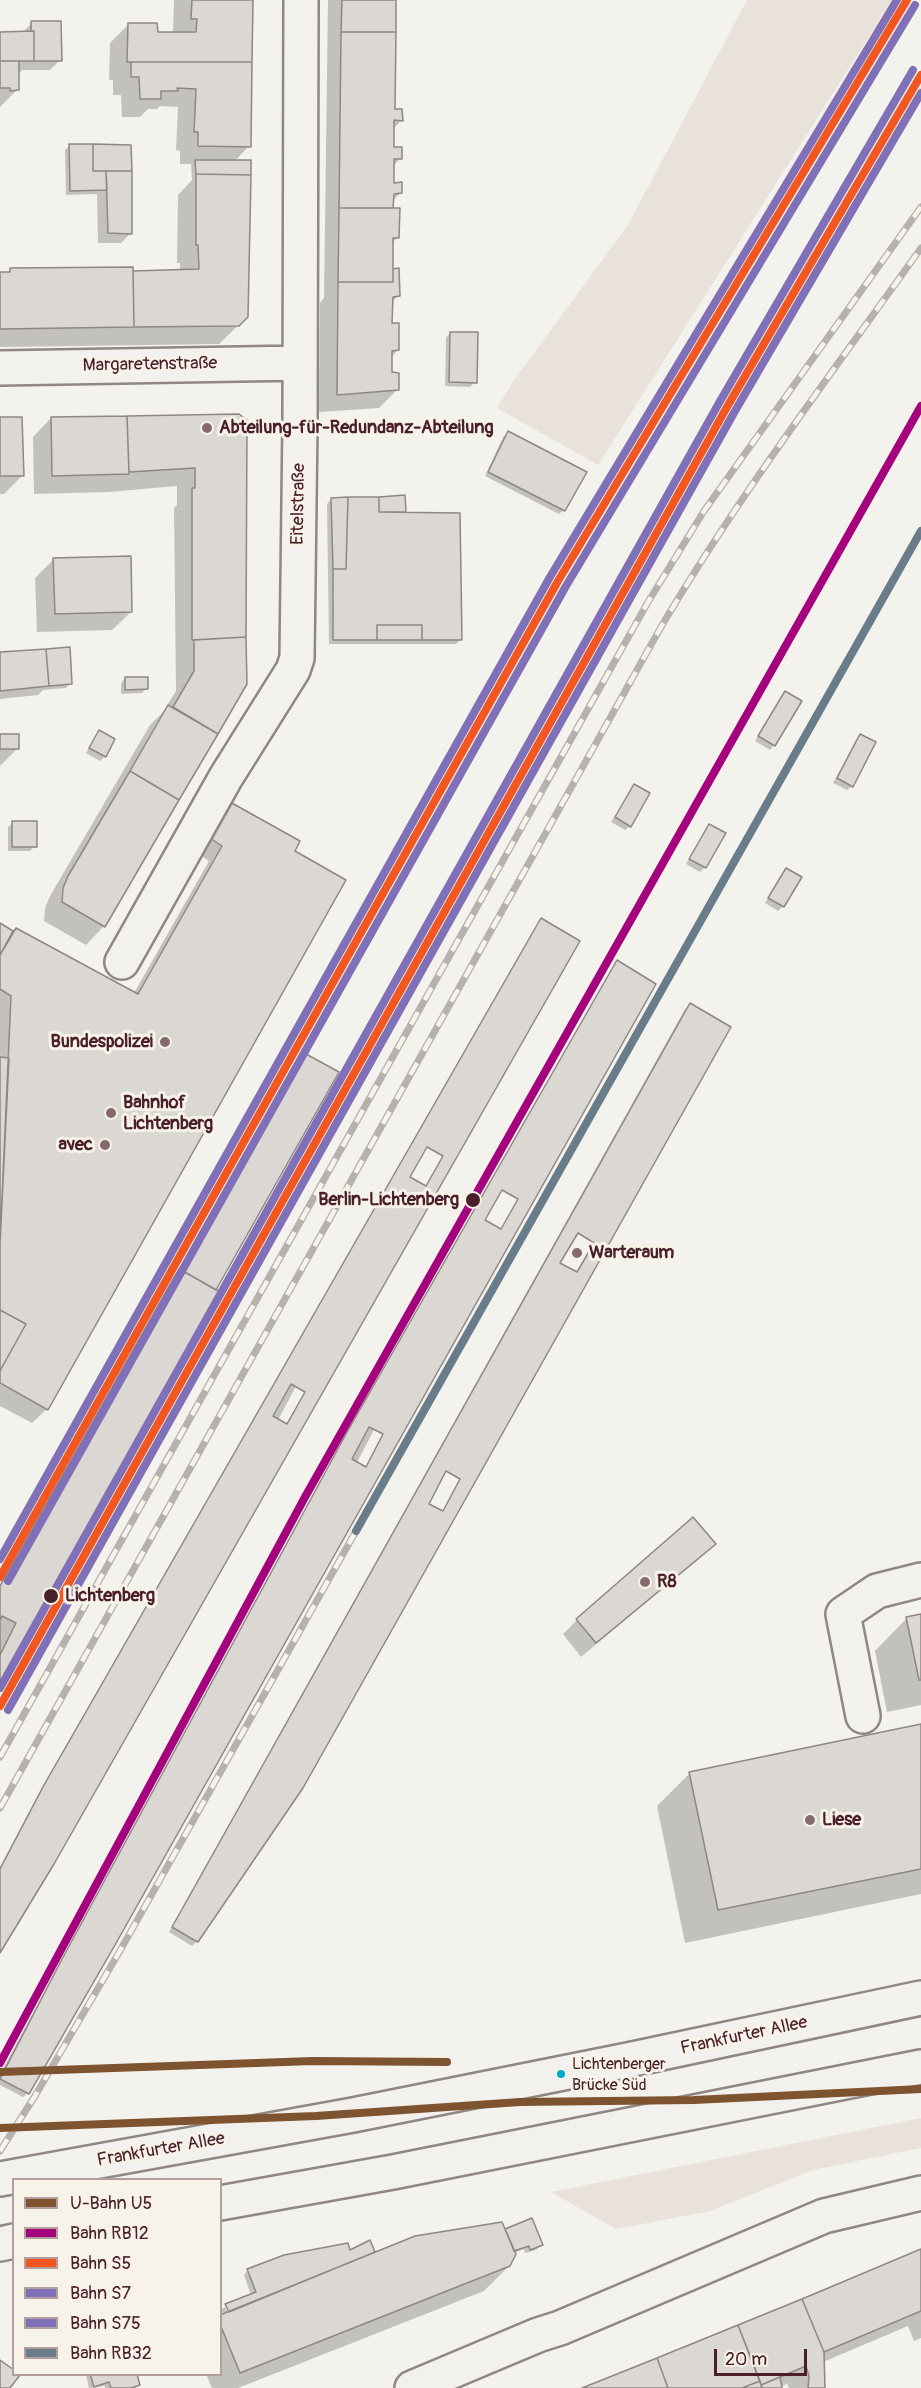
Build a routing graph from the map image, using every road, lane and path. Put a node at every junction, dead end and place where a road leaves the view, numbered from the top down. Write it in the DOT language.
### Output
graph roads {
  1 [pos="301,0"];
  2 [pos="300,363"];
  3 [pos="0,368"];
  4 [pos="122,962"];
  5 [pos="921,1580"];
  6 [pos="863,1716"];
  7 [pos="921,1998"];
  8 [pos="921,2067"];
  9 [pos="0,2179"];
  10 [pos="921,2193"];
  11 [pos="222,2203"];
  12 [pos="412,2388"];
  1 -- 2 [label="street, Eitelstraße"];
  2 -- 3 [label="street, Margaretenstraße"];
  2 -- 4 [label="street, Eitelstraße"];
  5 -- 6 [label="street"];
  7 -- 9 [label="street, Frankfurter Allee"];
  8 -- 11 [label="street"];
  10 -- 12 [label="street"];
}
